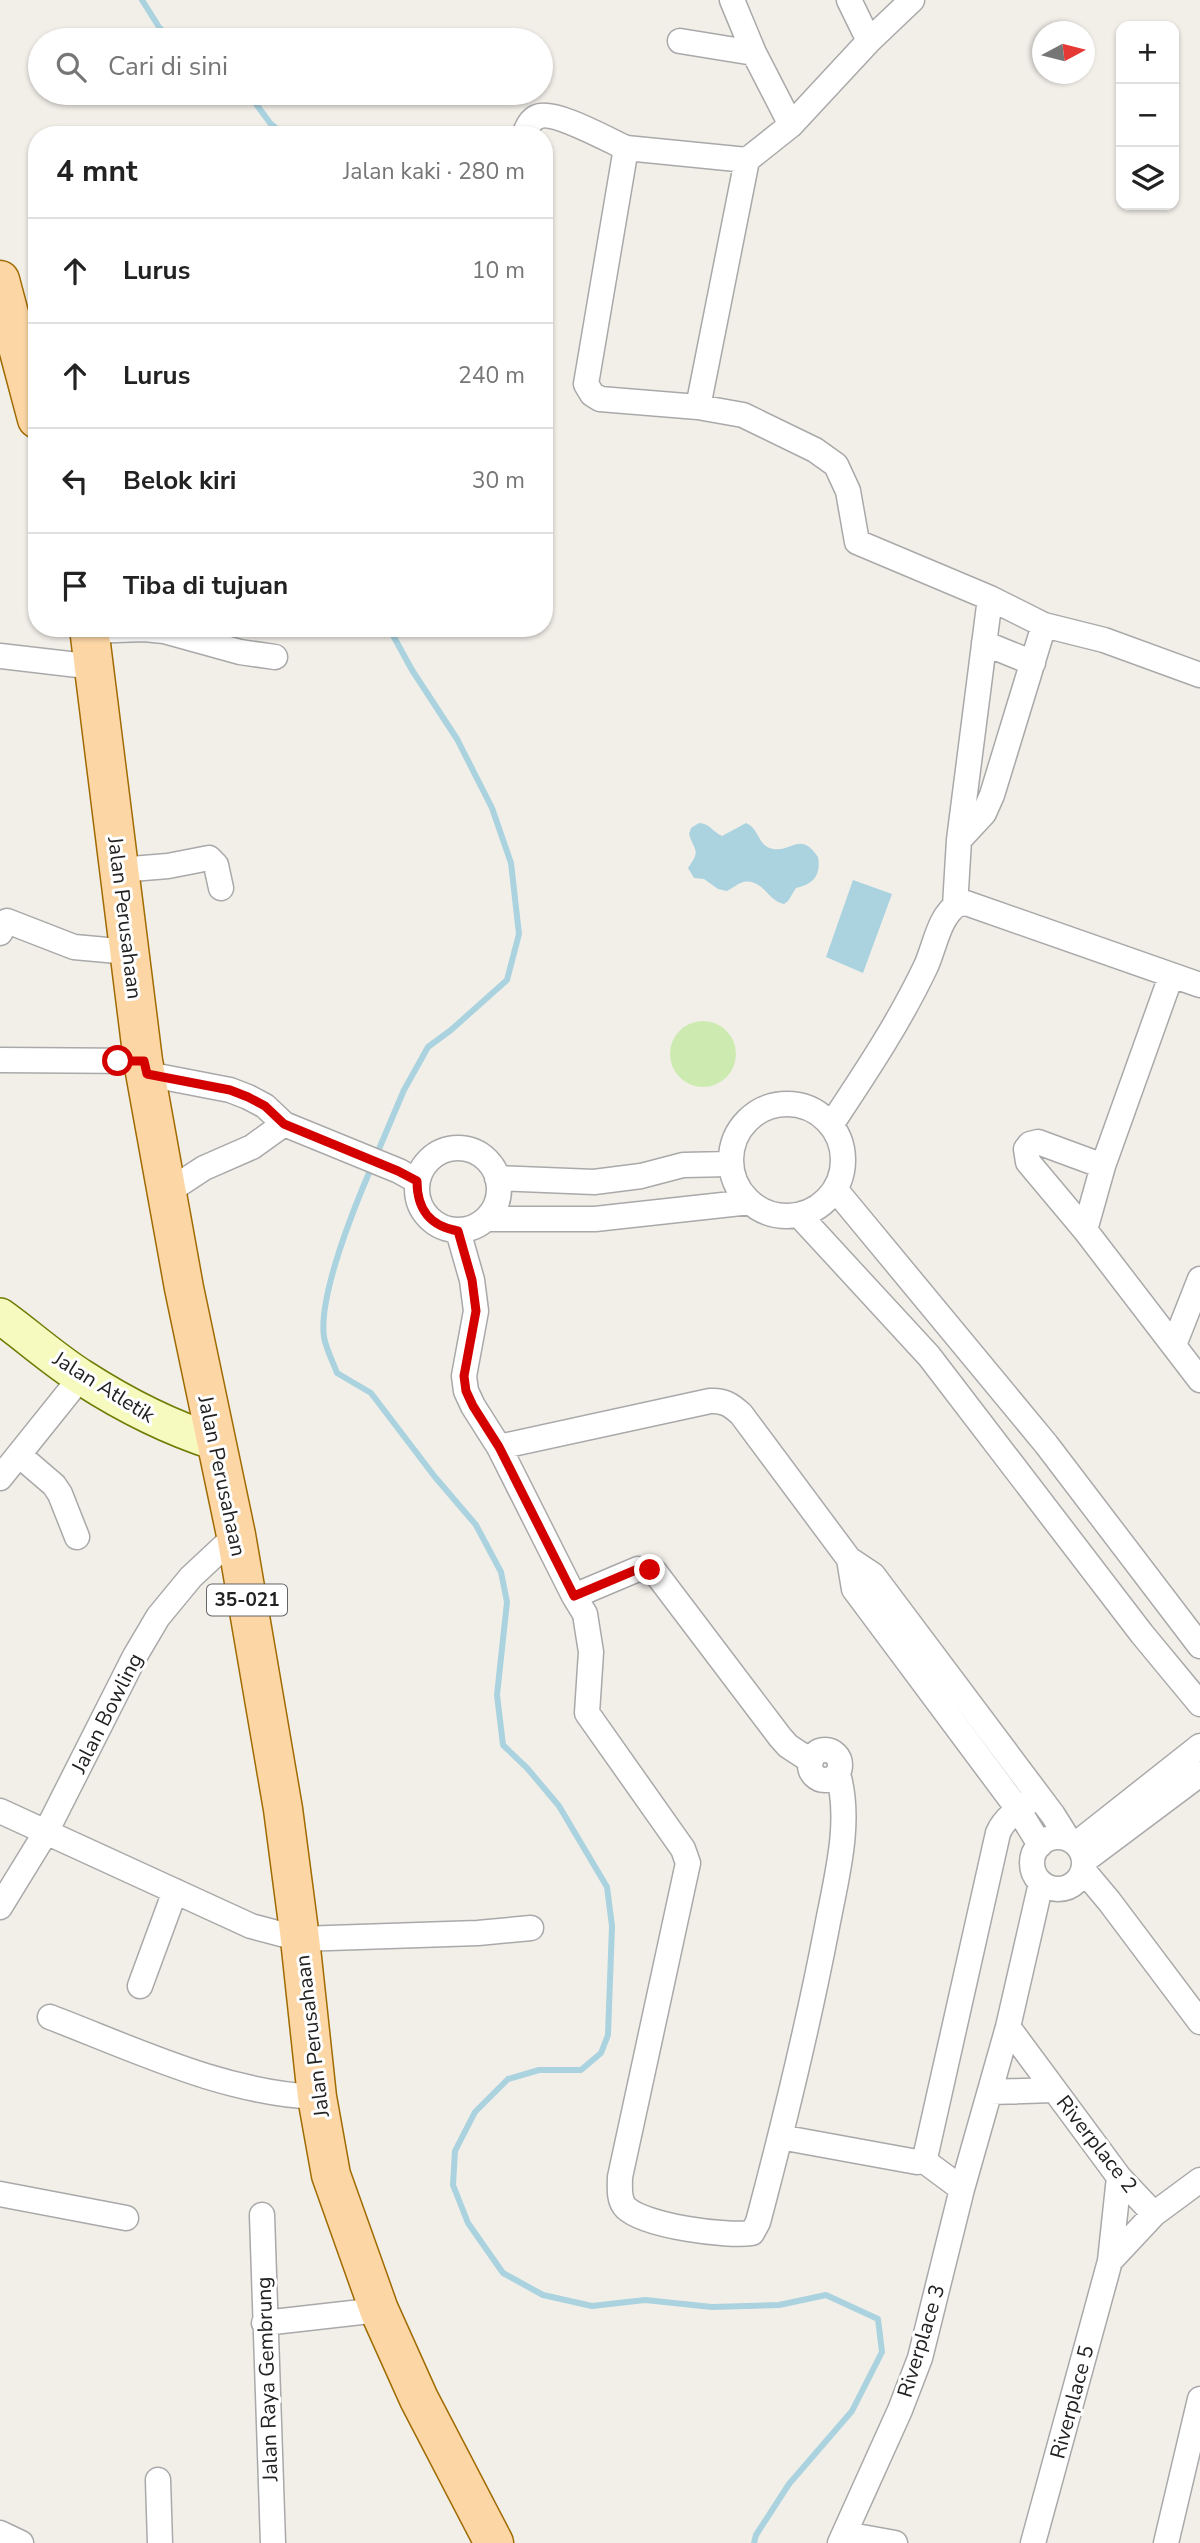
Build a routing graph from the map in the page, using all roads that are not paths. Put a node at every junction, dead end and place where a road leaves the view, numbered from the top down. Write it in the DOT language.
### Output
graph roads {
  1 [pos="732,0"];
  2 [pos="849,0"];
  3 [pos="912,0"];
  4 [pos="680,41"];
  5 [pos="869,41"];
  6 [pos="754,53"];
  7 [pos="791,125"];
  8 [pos="527,126"];
  9 [pos="626,148"];
  10 [pos="747,160"];
  11 [pos="0,281"];
  12 [pos="10,350"];
  13 [pos="28,396"];
  14 [pos="698,407"];
  15 [pos="990,598"];
  16 [pos="1044,625"];
  17 [pos="112,637"];
  18 [pos="186,637"];
  19 [pos="91,642"];
  20 [pos="984,643"];
  21 [pos="0,656"];
  22 [pos="275,657"];
  23 [pos="1033,663"];
  24 [pos="1200,675"];
  25 [pos="959,839"];
  26 [pos="119,870"];
  27 [pos="221,888"];
  28 [pos="955,906"];
  29 [pos="2,922"];
  30 [pos="129,952"];
  31 [pos="1171,976"];
  32 [pos="1200,985"];
  33 [pos="0,1060"];
  34 [pos="145,1068"];
  35 [pos="284,1124"];
  36 [pos="831,1125"];
  37 [pos="731,1164"];
  38 [pos="1103,1166"];
  39 [pos="408,1176"];
  40 [pos="497,1178"];
  41 [pos="835,1189"];
  42 [pos="166,1192"];
  43 [pos="750,1202"];
  44 [pos="800,1215"];
  45 [pos="487,1219"];
  46 [pos="1085,1230"];
  47 [pos="458,1231"];
  48 [pos="1200,1279"];
  49 [pos="0,1316"];
  50 [pos="1190,1361"];
  51 [pos="81,1377"];
  52 [pos="215,1442"];
  53 [pos="499,1447"];
  54 [pos="19,1455"];
  55 [pos="0,1478"];
  56 [pos="236,1535"];
  57 [pos="77,1537"];
  58 [pos="574,1596"];
  59 [pos="1200,1646"];
  60 [pos="1200,1704"];
  61 [pos="1200,1746"];
  62 [pos="1200,1773"];
  63 [pos="1028,1803"];
  64 [pos="0,1811"];
  65 [pos="46,1832"];
  66 [pos="1040,1845"];
  67 [pos="1078,1853"];
  68 [pos="1041,1883"];
  69 [pos="175,1891"];
  70 [pos="0,1906"];
  71 [pos="531,1928"];
  72 [pos="300,1940"];
  73 [pos="140,1986"];
  74 [pos="50,2017"];
  75 [pos="1200,2022"];
  76 [pos="1008,2027"];
  77 [pos="1054,2090"];
  78 [pos="989,2092"];
  79 [pos="317,2097"];
  80 [pos="780,2137"];
  81 [pos="923,2160"];
  82 [pos="1119,2177"];
  83 [pos="1200,2180"];
  84 [pos="962,2189"];
  85 [pos="0,2194"];
  86 [pos="1154,2214"];
  87 [pos="262,2215"];
  88 [pos="125,2218"];
  89 [pos="1110,2261"];
  90 [pos="379,2310"];
  91 [pos="264,2323"];
  92 [pos="1200,2399"];
  93 [pos="158,2480"];
  94 [pos="0,2533"];
  95 [pos="843,2538"];
  96 [pos="20,2543"];
  97 [pos="160,2543"];
  98 [pos="272,2543"];
  99 [pos="494,2543"];
  100 [pos="895,2543"];
  101 [pos="1033,2543"];
  102 [pos="1166,2543"];
  1 -- 6 [label="street"];
  2 -- 5 [label="street"];
  3 -- 5 [label="street"];
  4 -- 6 [label="street"];
  5 -- 7 [label="street"];
  6 -- 7 [label="street"];
  7 -- 10 [label="street"];
  8 -- 9 [label="street"];
  9 -- 10 [label="street"];
  9 -- 14 [label="street"];
  10 -- 14 [label="street"];
  11 -- 12 [label="main road"];
  12 -- 13 [label="main road"];
  14 -- 15 [label="street"];
  15 -- 16 [label="street"];
  15 -- 20 [label="street"];
  16 -- 23 [label="street"];
  16 -- 24 [label="street"];
  17 -- 19 [label="street"];
  18 -- 22 [label="street"];
  19 -- 21 [label="street"];
  19 -- 26 [label="main road, Jalan Perusahaan / 35-021"];
  20 -- 23 [label="street"];
  20 -- 25 [label="street"];
  23 -- 25 [label="street"];
  25 -- 28 [label="street"];
  26 -- 27 [label="street"];
  26 -- 30 [label="main road, Jalan Perusahaan / 35-021"];
  28 -- 31 [label="street"];
  28 -- 36 [label="street"];
  29 -- 30 [label="street"];
  30 -- 34 [label="main road, Jalan Perusahaan / 35-021"];
  31 -- 32 [label="street"];
  31 -- 38 [label="street"];
  33 -- 34 [label="street"];
  34 -- 35 [label="street"];
  34 -- 42 [label="main road, Jalan Perusahaan / 35-021"];
  35 -- 39 [label="street"];
  35 -- 42 [label="street"];
  36 -- 37 [label="street"];
  36 -- 41 [label="street"];
  37 -- 40 [label="street"];
  37 -- 43 [label="street"];
  38 -- 46 [label="street"];
  38 -- 46 [label="street"];
  39 -- 40 [label="street"];
  39 -- 47 [label="street"];
  40 -- 45 [label="street"];
  41 -- 44 [label="street"];
  41 -- 59 [label="street"];
  42 -- 52 [label="main road, Jalan Perusahaan / 35-021"];
  43 -- 44 [label="street"];
  43 -- 45 [label="street"];
  44 -- 60 [label="street"];
  45 -- 47 [label="street"];
  46 -- 50 [label="street"];
  47 -- 53 [label="street"];
  48 -- 50 [label="street"];
  49 -- 51 [label="street, Jalan Atletik"];
  51 -- 52 [label="street, Jalan Atletik"];
  51 -- 54 [label="street"];
  52 -- 56 [label="main road, Jalan Perusahaan / 35-021"];
  53 -- 58 [label="street"];
  53 -- 63 [label="street"];
  54 -- 55 [label="street"];
  54 -- 57 [label="street"];
  56 -- 65 [label="street, Jalan Bowling"];
  56 -- 72 [label="main road, Jalan Perusahaan / 35-021"];
  58 -- 80 [label="street"];
  58 -- 80 [label="street"];
  61 -- 67 [label="street"];
  62 -- 67 [label="street"];
  63 -- 66 [label="street"];
  63 -- 67 [label="street"];
  63 -- 81 [label="street"];
  64 -- 65 [label="street"];
  65 -- 69 [label="street"];
  65 -- 70 [label="street, Jalan Bowling"];
  66 -- 67 [label="street"];
  66 -- 68 [label="street"];
  67 -- 68 [label="street"];
  67 -- 75 [label="street"];
  68 -- 76 [label="street, Riverplace 3"];
  69 -- 72 [label="street"];
  69 -- 73 [label="street"];
  71 -- 72 [label="street"];
  72 -- 79 [label="main road, Jalan Perusahaan / 35-021"];
  74 -- 79 [label="street"];
  76 -- 77 [label="street, Riverplace 2"];
  76 -- 78 [label="street, Riverplace 3"];
  77 -- 78 [label="street"];
  77 -- 82 [label="street, Riverplace 2"];
  78 -- 84 [label="street, Riverplace 3"];
  79 -- 90 [label="main road, Jalan Perusahaan / 35-021"];
  80 -- 81 [label="street"];
  81 -- 84 [label="street"];
  82 -- 86 [label="street, Riverplace 2"];
  82 -- 89 [label="street, Riverplace 5"];
  83 -- 86 [label="street"];
  84 -- 95 [label="street, Riverplace 3"];
  85 -- 88 [label="street"];
  86 -- 89 [label="street, Riverplace 5"];
  87 -- 91 [label="street, Jalan Raya Gembrung"];
  89 -- 101 [label="street, Riverplace 5"];
  90 -- 91 [label="street"];
  90 -- 99 [label="main road, Jalan Perusahaan / 35-021"];
  91 -- 98 [label="street, Jalan Raya Gembrung"];
  92 -- 102 [label="street"];
  93 -- 97 [label="street"];
  94 -- 96 [label="street"];
  95 -- 100 [label="street, Riverplace 3"];
}
